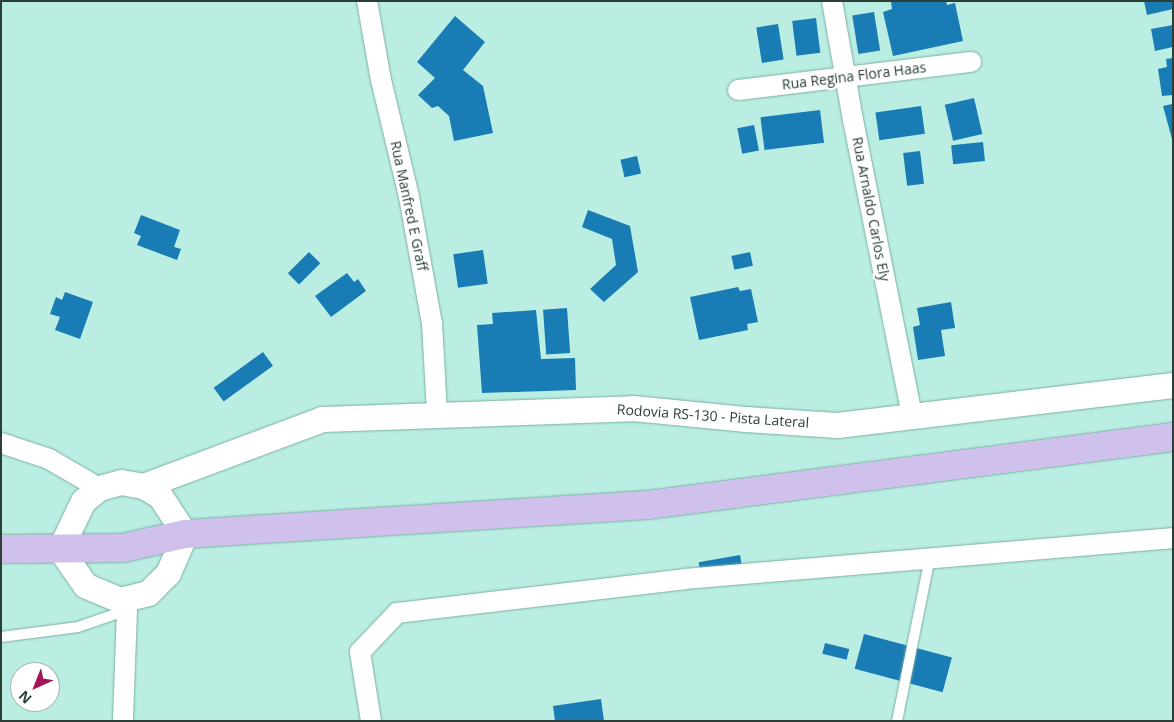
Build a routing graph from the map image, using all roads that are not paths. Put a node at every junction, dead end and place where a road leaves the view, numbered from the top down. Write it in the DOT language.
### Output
graph roads {
  1 [pos="368,1"];
  2 [pos="832,1"];
  3 [pos="971,62"];
  4 [pos="846,78"];
  5 [pos="738,90"];
  6 [pos="1173,385"];
  7 [pos="437,413"];
  8 [pos="912,416"];
  9 [pos="1173,437"];
  10 [pos="1,443"];
  11 [pos="143,486"];
  12 [pos="99,488"];
  13 [pos="185,534"];
  14 [pos="1173,538"];
  15 [pos="1,549"];
  16 [pos="60,549"];
  17 [pos="930,558"];
  18 [pos="123,605"];
  19 [pos="1,637"];
  20 [pos="123,721"];
  21 [pos="371,721"];
  22 [pos="897,721"];
  1 -- 7 [label="street, Rua Manfred E Graff"];
  2 -- 4 [label="street, Rua Arnaldo Carlos Ely"];
  3 -- 4 [label="street, Rua Regina Flora Haas"];
  4 -- 5 [label="street, Rua Regina Flora Haas"];
  4 -- 8 [label="street, Rua Arnaldo Carlos Ely"];
  6 -- 8 [label="street, Rodovia RS-130 - Pista Lateral"];
  7 -- 8 [label="street, Rodovia RS-130 - Pista Lateral"];
  7 -- 11 [label="street, Rodovia RS-130 - Pista Lateral"];
  9 -- 13 [label="main road"];
  10 -- 12 [label="street"];
  11 -- 12 [label="street"];
  11 -- 13 [label="street"];
  12 -- 16 [label="street"];
  13 -- 16 [label="main road"];
  13 -- 18 [label="street"];
  14 -- 17 [label="street"];
  15 -- 16 [label="main road"];
  16 -- 18 [label="street"];
  17 -- 21 [label="street"];
  17 -- 22 [label="lane"];
  18 -- 19 [label="lane"];
  18 -- 20 [label="street"];
}
